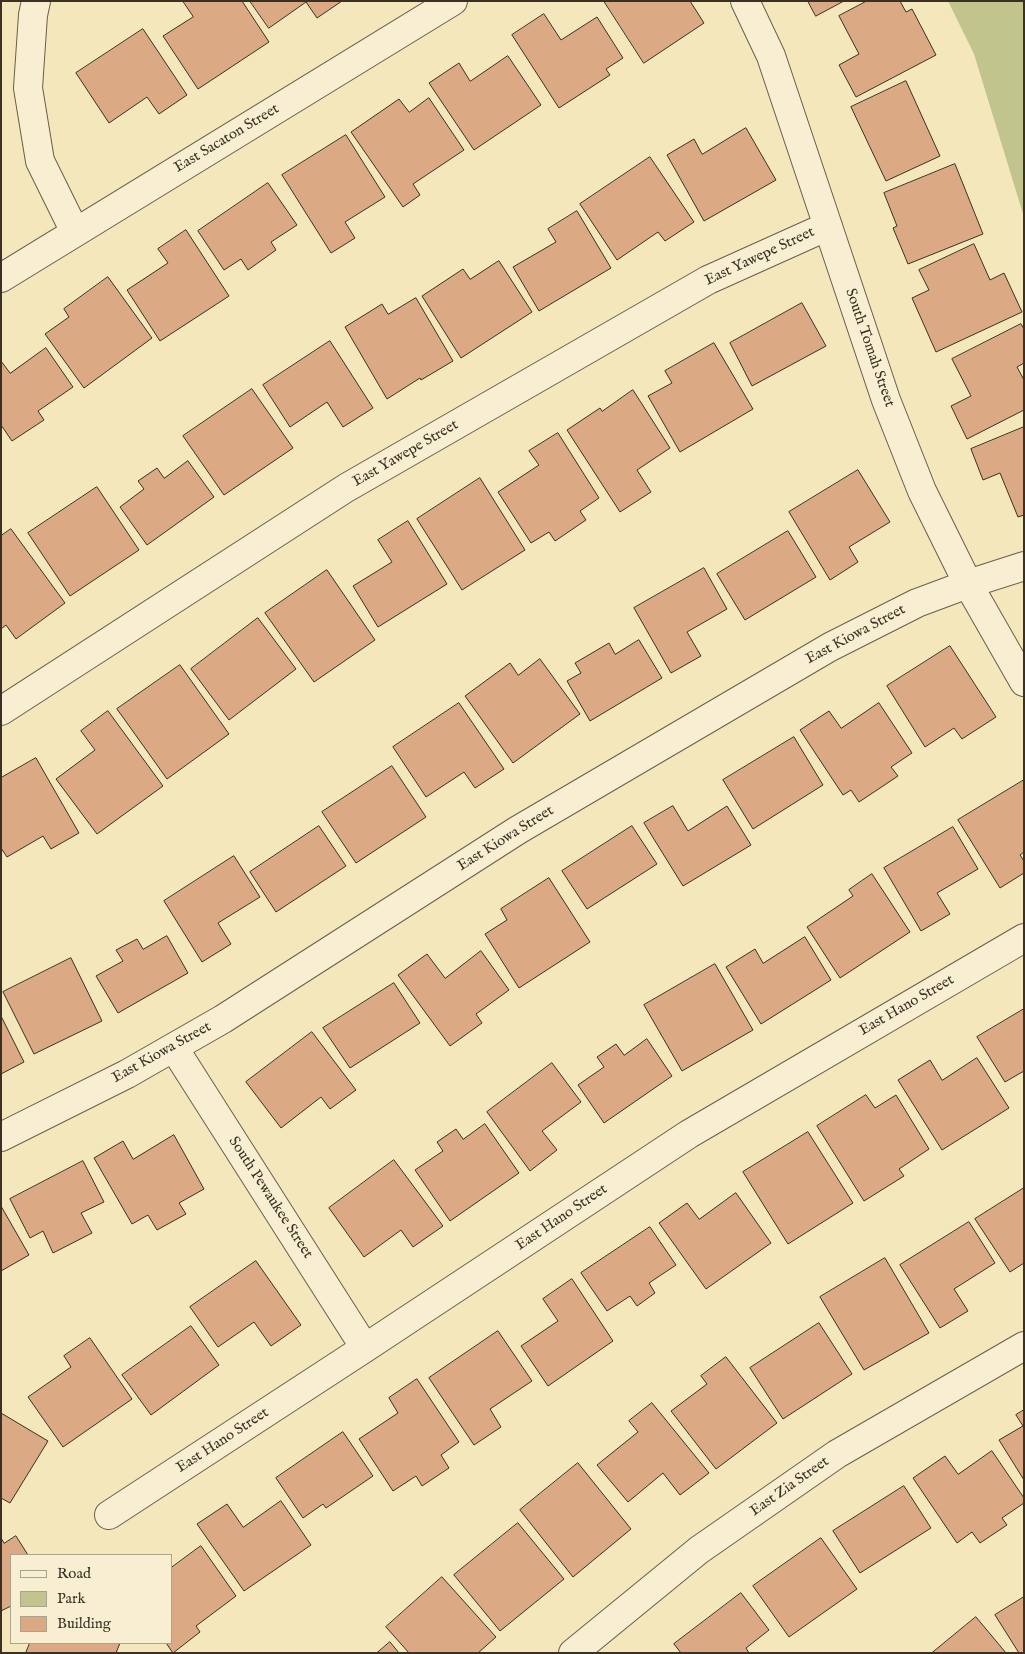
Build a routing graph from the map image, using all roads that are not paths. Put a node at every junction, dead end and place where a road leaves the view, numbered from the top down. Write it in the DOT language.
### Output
graph roads {
  1 [pos="36,1"];
  2 [pos="453,1"];
  3 [pos="745,1"];
  4 [pos="828,226"];
  5 [pos="75,232"];
  6 [pos="1,278"];
  7 [pos="1024,566"];
  8 [pos="968,584"];
  9 [pos="1024,682"];
  10 [pos="1,711"];
  11 [pos="1024,938"];
  12 [pos="174,1048"];
  13 [pos="1,1136"];
  14 [pos="1024,1346"];
  15 [pos="366,1348"];
  16 [pos="109,1515"];
  17 [pos="573,1653"];
  1 -- 5 [label="street"];
  2 -- 5 [label="street, East Sacaton Street"];
  3 -- 4 [label="street, South Tomah Street"];
  4 -- 8 [label="street, South Tomah Street"];
  4 -- 10 [label="street, East Yawepe Street"];
  5 -- 6 [label="street, East Sacaton Street"];
  7 -- 8 [label="street, East Kiowa Street"];
  8 -- 9 [label="street, South Tomah Street"];
  8 -- 12 [label="street, East Kiowa Street"];
  11 -- 15 [label="street, East Hano Street"];
  12 -- 13 [label="street, East Kiowa Street"];
  12 -- 15 [label="street, South Pewaukee Street"];
  14 -- 17 [label="street, East Zia Street"];
  15 -- 16 [label="street, East Hano Street"];
}
